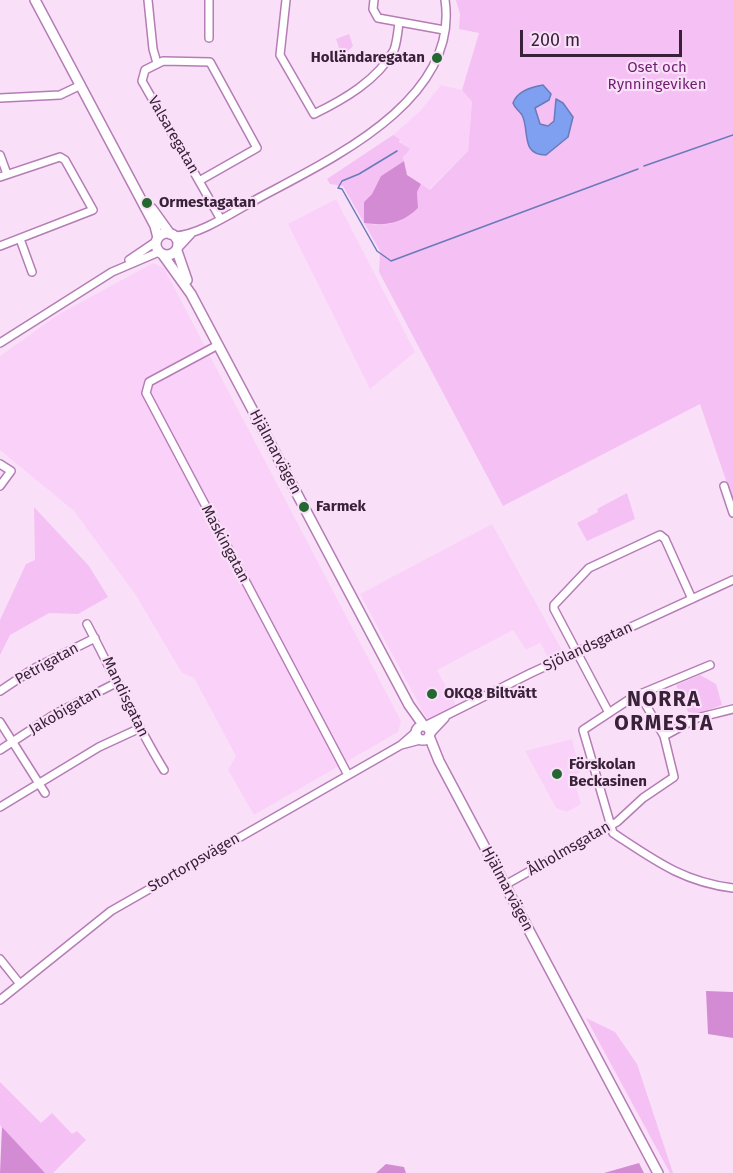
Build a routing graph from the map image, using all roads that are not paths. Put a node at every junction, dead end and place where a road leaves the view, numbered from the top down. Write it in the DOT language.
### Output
graph roads {
  1 [pos="35,0"];
  2 [pos="148,0"];
  3 [pos="209,0"];
  4 [pos="286,0"];
  5 [pos="374,0"];
  6 [pos="445,0"];
  7 [pos="399,22"];
  8 [pos="444,30"];
  9 [pos="209,38"];
  10 [pos="158,63"];
  11 [pos="81,85"];
  12 [pos="0,98"];
  13 [pos="0,155"];
  14 [pos="3,176"];
  15 [pos="199,181"];
  16 [pos="136,188"];
  17 [pos="220,218"];
  18 [pos="193,232"];
  19 [pos="172,235"];
  20 [pos="20,239"];
  21 [pos="157,239"];
  22 [pos="0,246"];
  23 [pos="177,250"];
  24 [pos="161,254"];
  25 [pos="32,272"];
  26 [pos="112,272"];
  27 [pos="191,294"];
  28 [pos="0,343"];
  29 [pos="218,345"];
  30 [pos="0,464"];
  31 [pos="0,486"];
  32 [pos="724,486"];
  33 [pos="733,513"];
  34 [pos="733,580"];
  35 [pos="692,599"];
  36 [pos="87,624"];
  37 [pos="95,638"];
  38 [pos="576,652"];
  39 [pos="710,665"];
  40 [pos="117,682"];
  41 [pos="0,691"];
  42 [pos="640,695"];
  43 [pos="733,709"];
  44 [pos="609,713"];
  45 [pos="0,722"];
  46 [pos="138,729"];
  47 [pos="423,733"];
  48 [pos="664,735"];
  49 [pos="13,742"];
  50 [pos="0,750"];
  51 [pos="164,770"];
  52 [pos="348,775"];
  53 [pos="40,785"];
  54 [pos="45,793"];
  55 [pos="0,807"];
  56 [pos="610,826"];
  57 [pos="505,885"];
  58 [pos="733,888"];
  59 [pos="0,959"];
  60 [pos="20,984"];
  61 [pos="0,1000"];
  62 [pos="658,1173"];
  1 -- 11 [label="main road"];
  2 -- 10 [label="street"];
  3 -- 9 [label="street"];
  4 -- 7 [label="street"];
  5 -- 7 [label="street"];
  6 -- 8 [label="street"];
  7 -- 8 [label="street"];
  8 -- 17 [label="street"];
  10 -- 15 [label="street, Valsaregatan"];
  10 -- 15 [label="street, Valsaregatan"];
  11 -- 12 [label="street"];
  11 -- 16 [label="main road"];
  13 -- 14 [label="street"];
  14 -- 20 [label="street"];
  15 -- 17 [label="street, Valsaregatan"];
  16 -- 19 [label="main road"];
  16 -- 21 [label="main road"];
  17 -- 18 [label="street"];
  18 -- 19 [label="street"];
  18 -- 23 [label="street"];
  19 -- 21 [label="main road"];
  19 -- 23 [label="main road"];
  20 -- 22 [label="street"];
  20 -- 25 [label="street"];
  21 -- 24 [label="main road"];
  21 -- 26 [label="street"];
  23 -- 24 [label="main road"];
  23 -- 27 [label="main road, Hjälmarvägen"];
  24 -- 26 [label="street"];
  24 -- 27 [label="main road, Hjälmarvägen"];
  26 -- 28 [label="street"];
  27 -- 29 [label="main road, Hjälmarvägen"];
  29 -- 47 [label="main road, Hjälmarvägen"];
  29 -- 52 [label="street, Maskingatan"];
  30 -- 31 [label="street"];
  32 -- 33 [label="street"];
  34 -- 35 [label="street, Sjölandsgatan"];
  35 -- 38 [label="street, Sjölandsgatan"];
  35 -- 38 [label="street"];
  36 -- 37 [label="street, Mandisgatan"];
  37 -- 40 [label="street, Mandisgatan"];
  37 -- 41 [label="street, Petrigatan"];
  38 -- 44 [label="street"];
  38 -- 47 [label="street, Sjölandsgatan"];
  39 -- 42 [label="street"];
  40 -- 46 [label="street, Mandisgatan"];
  40 -- 49 [label="street, Jakobigatan"];
  42 -- 44 [label="street"];
  42 -- 48 [label="street, Ålholmsgatan"];
  43 -- 48 [label="street"];
  44 -- 56 [label="street"];
  45 -- 49 [label="street"];
  46 -- 51 [label="street, Mandisgatan"];
  46 -- 53 [label="street"];
  47 -- 52 [label="street, Stortorpsvägen"];
  47 -- 57 [label="main road, Hjälmarvägen"];
  48 -- 56 [label="street, Ålholmsgatan"];
  49 -- 50 [label="street, Jakobigatan"];
  49 -- 53 [label="street"];
  52 -- 60 [label="street, Stortorpsvägen"];
  53 -- 54 [label="street"];
  53 -- 55 [label="street"];
  56 -- 57 [label="street, Ålholmsgatan"];
  56 -- 58 [label="street"];
  57 -- 62 [label="main road, Hjälmarvägen"];
  59 -- 60 [label="street"];
  60 -- 61 [label="street, Stortorpsvägen"];
}
